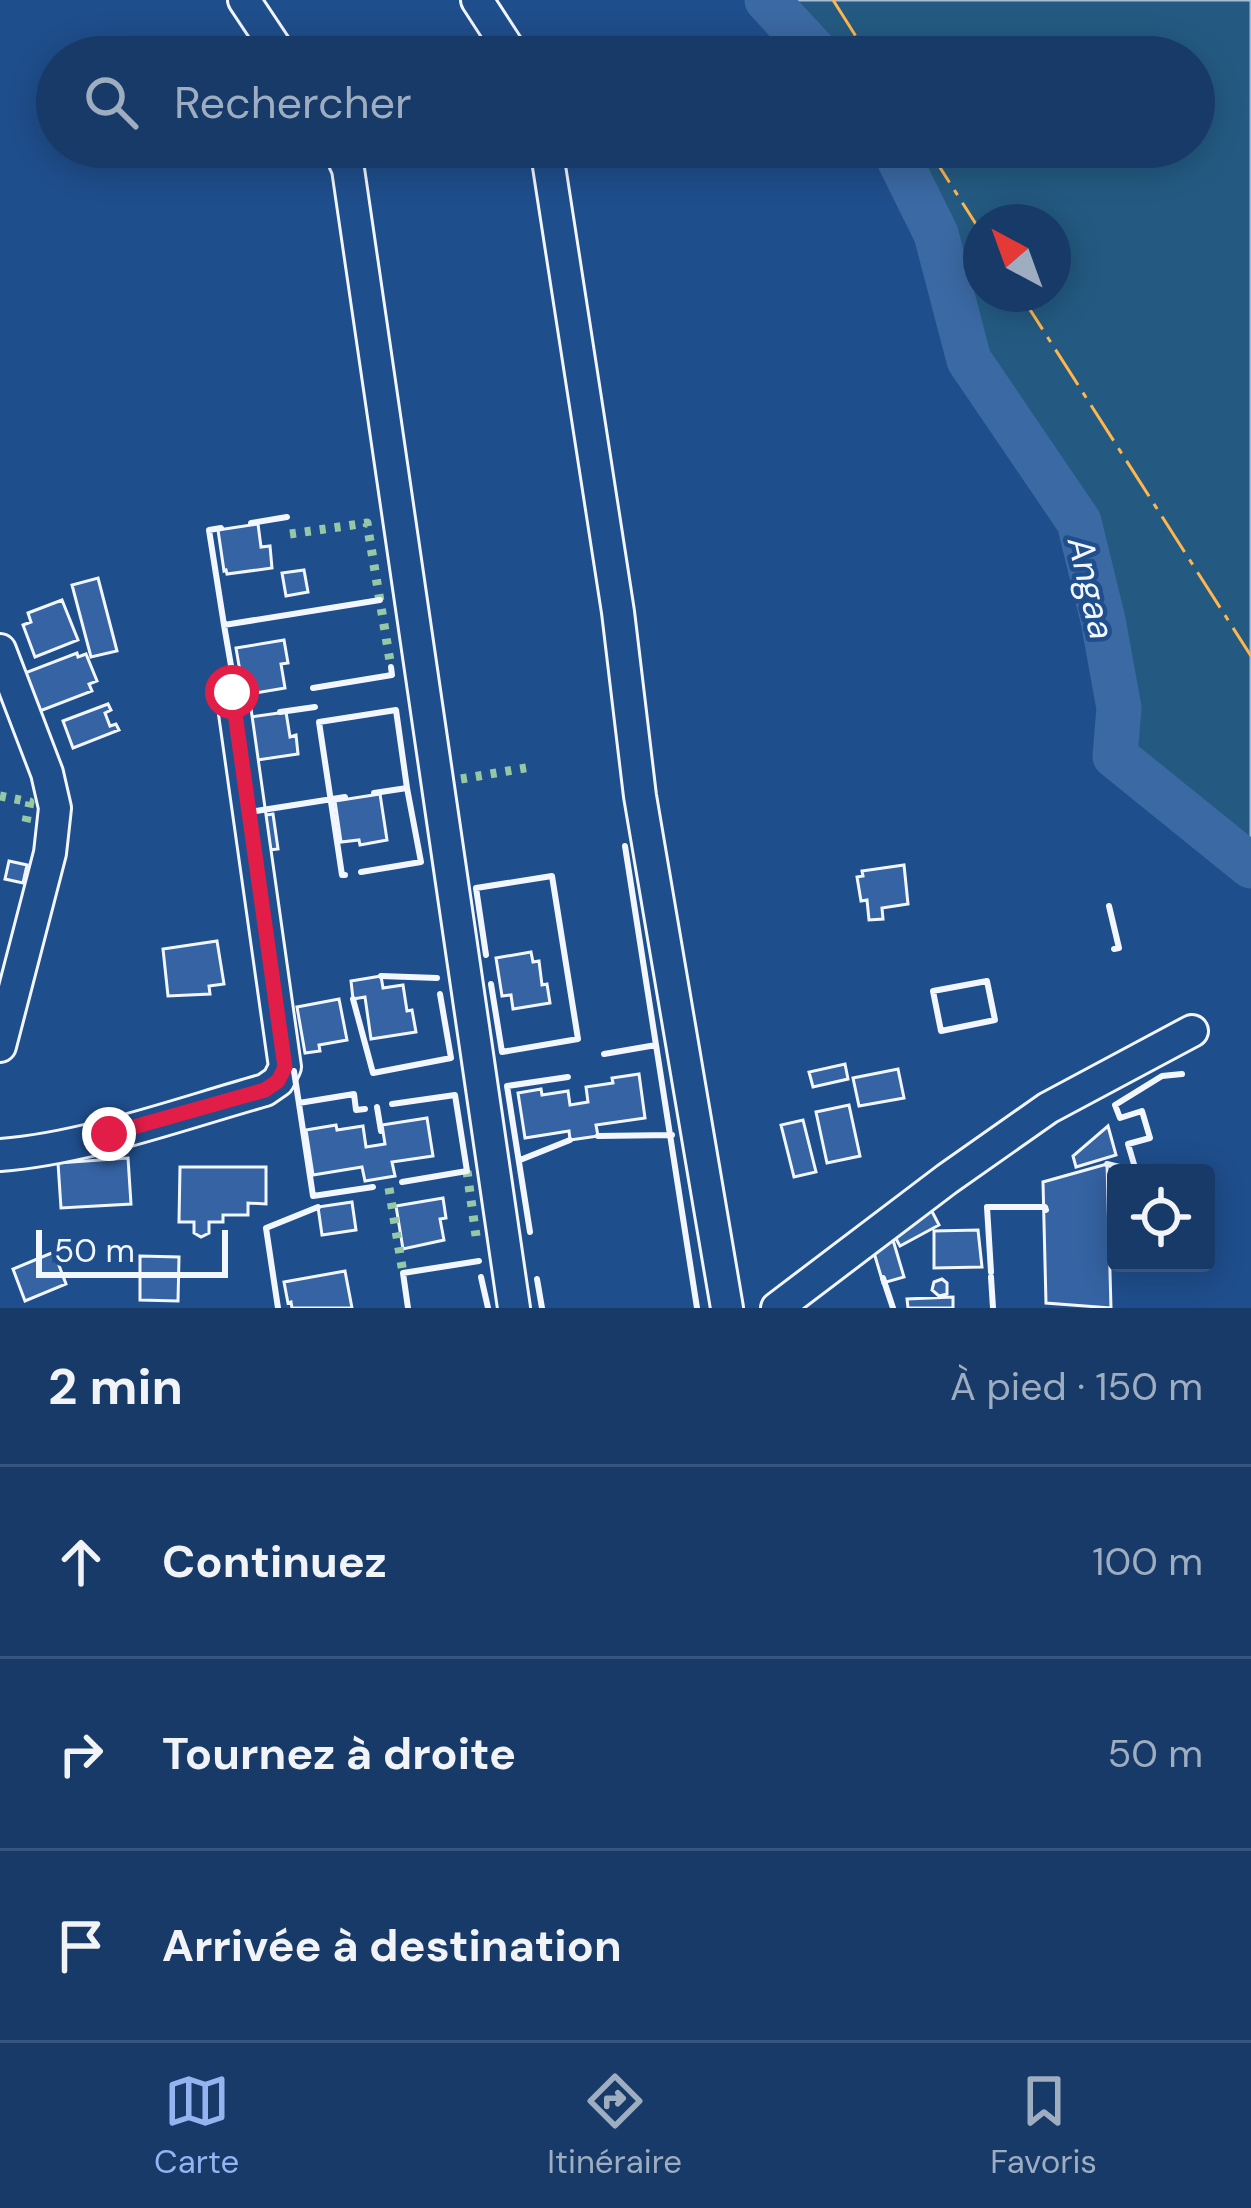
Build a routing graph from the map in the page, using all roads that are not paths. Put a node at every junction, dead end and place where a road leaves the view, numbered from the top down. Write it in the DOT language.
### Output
graph roads {
  1 [pos="244,0"];
  2 [pos="477,0"];
  3 [pos="268,36"];
  4 [pos="500,36"];
  5 [pos="348,168"];
  6 [pos="549,168"];
  7 [pos="0,650"];
  8 [pos="232,692"];
  9 [pos="1192,1031"];
  10 [pos="0,1046"];
  11 [pos="0,1155"];
  12 [pos="514,1308"];
  13 [pos="727,1308"];
  14 [pos="777,1308"];
  1 -- 3 [label="street"];
  2 -- 4 [label="street"];
  5 -- 12 [label="street"];
  6 -- 13 [label="street"];
  7 -- 10 [label="street"];
  8 -- 11 [label="street"];
  9 -- 14 [label="street"];
}
